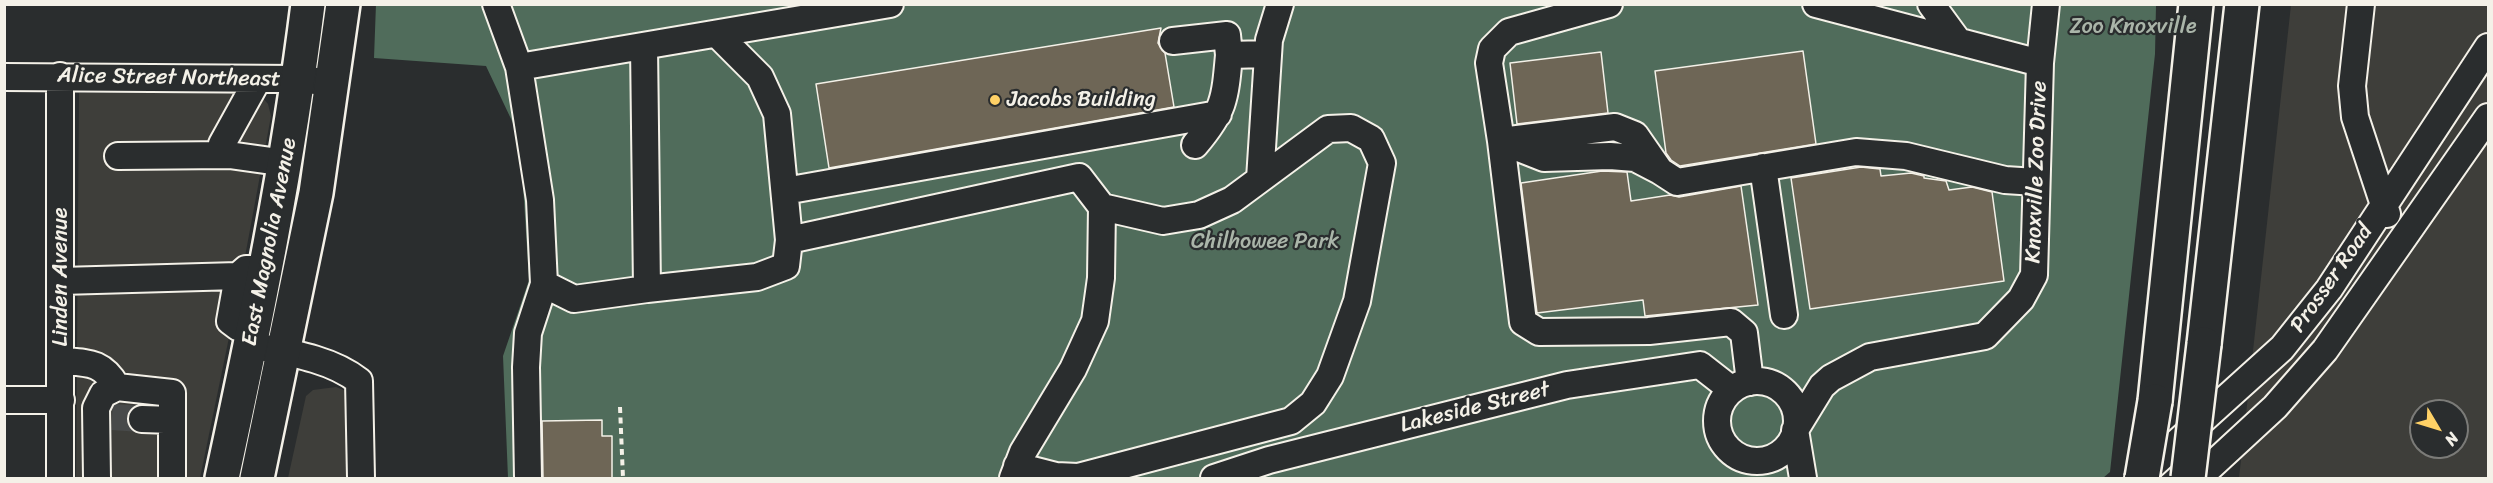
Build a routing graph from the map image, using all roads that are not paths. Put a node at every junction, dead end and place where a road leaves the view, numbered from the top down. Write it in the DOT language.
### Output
graph roads {
  1 [pos="308,4"];
  2 [pos="343,4"];
  3 [pos="496,4"];
  4 [pos="890,4"];
  5 [pos="1280,4"];
  6 [pos="1609,4"];
  7 [pos="1816,4"];
  8 [pos="1931,4"];
  9 [pos="2046,4"];
  10 [pos="2196,4"];
  11 [pos="2242,4"];
  12 [pos="2361,4"];
  13 [pos="717,34"];
  14 [pos="1173,41"];
  15 [pos="1958,41"];
  16 [pos="644,46"];
  17 [pos="2488,47"];
  18 [pos="1268,54"];
  19 [pos="1229,55"];
  20 [pos="2040,63"];
  21 [pos="519,67"];
  22 [pos="60,76"];
  23 [pos="4,77"];
  24 [pos="258,78"];
  25 [pos="299,79"];
  26 [pos="333,84"];
  27 [pos="1218,114"];
  28 [pos="2488,117"];
  29 [pos="1501,141"];
  30 [pos="1195,145"];
  31 [pos="229,154"];
  32 [pos="118,156"];
  33 [pos="286,163"];
  34 [pos="1763,167"];
  35 [pos="1260,179"];
  36 [pos="2036,182"];
  37 [pos="785,191"];
  38 [pos="2385,202"];
  39 [pos="1102,207"];
  40 [pos="789,240"];
  41 [pos="2396,251"];
  42 [pos="252,273"];
  43 [pos="61,281"];
  44 [pos="544,284"];
  45 [pos="647,289"];
  46 [pos="1784,315"];
  47 [pos="252,338"];
  48 [pos="2282,348"];
  49 [pos="284,352"];
  50 [pos="61,361"];
  51 [pos="2305,374"];
  52 [pos="1741,386"];
  53 [pos="117,387"];
  54 [pos="4,400"];
  55 [pos="61,400"];
  56 [pos="142,419"];
  57 [pos="172,430"];
  58 [pos="1795,430"];
  59 [pos="1015,472"];
  60 [pos="166,474"];
  61 [pos="60,478"];
  62 [pos="97,478"];
  63 [pos="222,478"];
  64 [pos="257,478"];
  65 [pos="361,478"];
  66 [pos="528,478"];
  67 [pos="1214,478"];
  68 [pos="1803,478"];
  69 [pos="2140,478"];
  70 [pos="2188,478"];
  71 [pos="2198,478"];
  1 -- 25 [label="main road, East Magnolia Avenue"];
  2 -- 26 [label="main road, East Magnolia Avenue"];
  3 -- 21 [label="street"];
  4 -- 13 [label="street"];
  5 -- 18 [label="street"];
  6 -- 29 [label="street"];
  7 -- 15 [label="street"];
  8 -- 15 [label="street"];
  9 -- 20 [label="street, Knoxville Zoo Drive"];
  10 -- 69 [label="main road, bridge"];
  11 -- 70 [label="main road, bridge"];
  12 -- 38 [label="street"];
  13 -- 16 [label="street"];
  13 -- 37 [label="street"];
  14 -- 19 [label="street"];
  15 -- 20 [label="street"];
  16 -- 21 [label="street"];
  16 -- 45 [label="street"];
  17 -- 38 [label="street, Prosser Road"];
  18 -- 19 [label="street"];
  18 -- 35 [label="street"];
  19 -- 27 [label="street"];
  20 -- 36 [label="street, Knoxville Zoo Drive"];
  21 -- 44 [label="street"];
  22 -- 23 [label="street, Alice Street Northeast"];
  22 -- 24 [label="street, Alice Street Northeast"];
  22 -- 43 [label="street, Linden Avenue"];
  24 -- 25 [label="street, Alice Street Northeast"];
  24 -- 31 [label="street"];
  25 -- 26 [label="street, Alice Street Northeast"];
  25 -- 33 [label="main road, East Magnolia Avenue"];
  26 -- 49 [label="main road, East Magnolia Avenue"];
  27 -- 30 [label="street"];
  27 -- 37 [label="street"];
  28 -- 41 [label="street, Prosser Road"];
  29 -- 34 [label="street"];
  29 -- 52 [label="street"];
  31 -- 32 [label="street"];
  31 -- 33 [label="street"];
  33 -- 42 [label="main road, East Magnolia Avenue"];
  34 -- 36 [label="street"];
  34 -- 46 [label="street"];
  35 -- 39 [label="street"];
  35 -- 59 [label="street"];
  36 -- 58 [label="street, Knoxville Zoo Drive"];
  37 -- 40 [label="street"];
  38 -- 41 [label="street"];
  38 -- 48 [label="street, Prosser Road"];
  39 -- 40 [label="street"];
  39 -- 59 [label="street"];
  40 -- 45 [label="street"];
  41 -- 51 [label="street, Prosser Road"];
  42 -- 43 [label="street"];
  42 -- 47 [label="main road, East Magnolia Avenue"];
  43 -- 50 [label="street, Linden Avenue"];
  44 -- 45 [label="street"];
  44 -- 66 [label="street"];
  47 -- 49 [label="street"];
  47 -- 63 [label="main road, East Magnolia Avenue"];
  48 -- 51 [label="street"];
  48 -- 69 [label="street, Prosser Road"];
  49 -- 64 [label="main road, East Magnolia Avenue"];
  49 -- 65 [label="street"];
  50 -- 53 [label="street"];
  50 -- 55 [label="street, Linden Avenue"];
  51 -- 71 [label="street, Prosser Road"];
  52 -- 58 [label="street"];
  52 -- 58 [label="street"];
  52 -- 67 [label="street, Lakeside Street"];
  53 -- 57 [label="street"];
  53 -- 62 [label="street"];
  54 -- 55 [label="street"];
  55 -- 61 [label="street, Linden Avenue"];
  56 -- 57 [label="street"];
  57 -- 60 [label="street"];
  58 -- 68 [label="street"];
}
